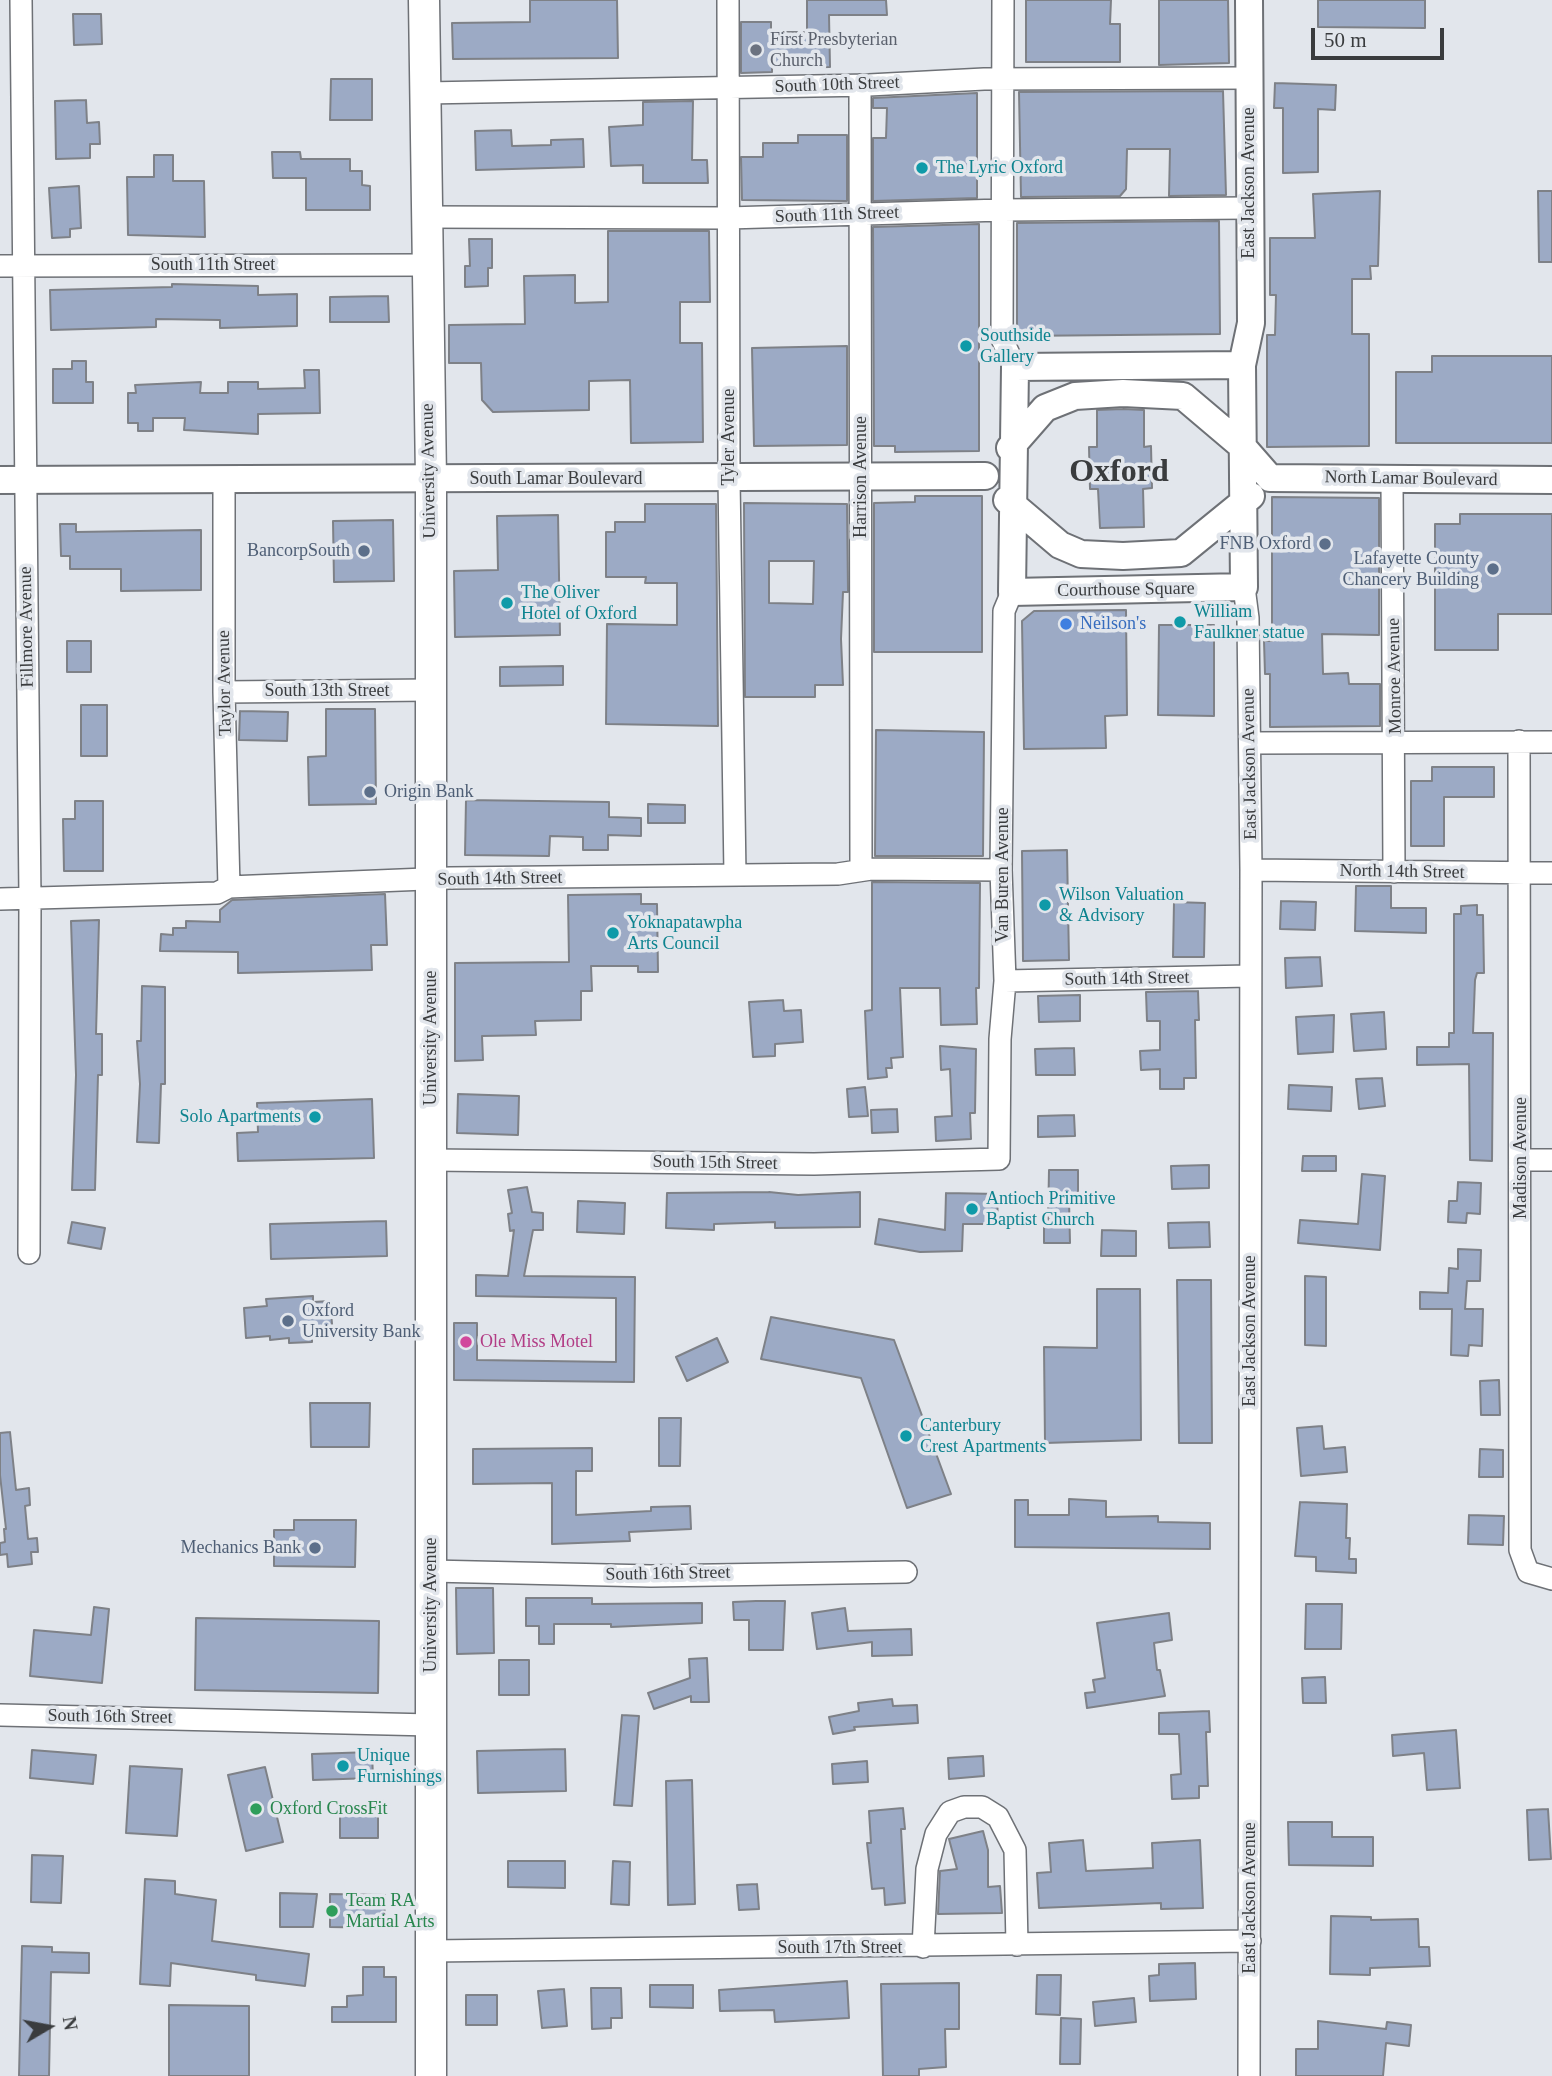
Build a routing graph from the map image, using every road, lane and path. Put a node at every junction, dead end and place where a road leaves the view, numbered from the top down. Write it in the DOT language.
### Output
graph roads {
  1 [pos="21,0"];
  2 [pos="424,0"];
  3 [pos="728,0"];
  4 [pos="1003,0"];
  5 [pos="1249,0"];
  6 [pos="1248,78"];
  7 [pos="1002,79"];
  8 [pos="860,85"];
  9 [pos="728,88"];
  10 [pos="425,93"];
  11 [pos="1248,208"];
  12 [pos="1002,210"];
  13 [pos="860,215"];
  14 [pos="426,217"];
  15 [pos="728,218"];
  16 [pos="426,265"];
  17 [pos="0,266"];
  18 [pos="23,266"];
  19 [pos="1242,365"];
  20 [pos="1015,367"];
  21 [pos="1014,442"];
  22 [pos="1241,446"];
  23 [pos="985,476"];
  24 [pos="861,478"];
  25 [pos="1270,478"];
  26 [pos="431,479"];
  27 [pos="729,479"];
  28 [pos="13,480"];
  29 [pos="224,480"];
  30 [pos="1392,480"];
  31 [pos="1552,480"];
  32 [pos="1242,505"];
  33 [pos="1014,506"];
  34 [pos="1244,587"];
  35 [pos="1012,592"];
  36 [pos="431,690"];
  37 [pos="224,692"];
  38 [pos="1395,741"];
  39 [pos="1519,741"];
  40 [pos="1552,742"];
  41 [pos="1250,743"];
  42 [pos="861,870"];
  43 [pos="1001,870"];
  44 [pos="1251,870"];
  45 [pos="1394,872"];
  46 [pos="1520,873"];
  47 [pos="1552,873"];
  48 [pos="735,874"];
  49 [pos="430,881"];
  50 [pos="229,887"];
  51 [pos="0,899"];
  52 [pos="30,899"];
  53 [pos="1250,976"];
  54 [pos="1004,982"];
  55 [pos="999,1159"];
  56 [pos="430,1160"];
  57 [pos="1521,1160"];
  58 [pos="1552,1160"];
  59 [pos="29,1253"];
  60 [pos="430,1571"];
  61 [pos="906,1572"];
  62 [pos="1552,1579"];
  63 [pos="0,1714"];
  64 [pos="431,1725"];
  65 [pos="1250,1941"];
  66 [pos="1017,1945"];
  67 [pos="923,1947"];
  68 [pos="431,1951"];
  69 [pos="431,2076"];
  70 [pos="1249,2076"];
  1 -- 18 [label="street, Fillmore Avenue"];
  2 -- 10 [label="main road, University Avenue"];
  3 -- 9 [label="street, Tyler Avenue"];
  4 -- 7 [label="street"];
  5 -- 6 [label="street, East Jackson Avenue"];
  6 -- 7 [label="street, South 10th Street"];
  6 -- 11 [label="street, East Jackson Avenue"];
  7 -- 8 [label="street, South 10th Street"];
  7 -- 12 [label="street"];
  8 -- 9 [label="street, South 10th Street"];
  8 -- 13 [label="street, Harrison Avenue"];
  9 -- 10 [label="street, South 10th Street"];
  9 -- 15 [label="street, Tyler Avenue"];
  10 -- 14 [label="main road, University Avenue"];
  11 -- 12 [label="street, South 11th Street"];
  11 -- 19 [label="street, East Jackson Avenue"];
  12 -- 13 [label="street, South 11th Street"];
  12 -- 20 [label="street"];
  13 -- 15 [label="street, South 11th Street"];
  13 -- 24 [label="street, Harrison Avenue"];
  14 -- 15 [label="street, South 11th Street"];
  14 -- 16 [label="main road, University Avenue"];
  15 -- 27 [label="street, Tyler Avenue"];
  16 -- 18 [label="street, South 11th Street"];
  16 -- 26 [label="main road, University Avenue"];
  17 -- 18 [label="street, South 11th Street"];
  18 -- 28 [label="street, Fillmore Avenue"];
  19 -- 20 [label="street"];
  19 -- 22 [label="street"];
  20 -- 21 [label="street"];
  21 -- 22 [label="street"];
  21 -- 23 [label="street"];
  21 -- 33 [label="street"];
  22 -- 25 [label="street"];
  22 -- 32 [label="street"];
  23 -- 24 [label="street, South Lamar Boulevard"];
  23 -- 33 [label="street, Courthouse Square"];
  24 -- 27 [label="street, South Lamar Boulevard"];
  24 -- 42 [label="street, Harrison Avenue"];
  25 -- 30 [label="street, North Lamar Boulevard"];
  25 -- 32 [label="street, Courthouse Square"];
  26 -- 27 [label="street, South Lamar Boulevard"];
  26 -- 29 [label="street, South Lamar Boulevard"];
  26 -- 36 [label="main road, University Avenue"];
  27 -- 48 [label="street, Tyler Avenue"];
  28 -- 29 [label="street, South Lamar Boulevard"];
  28 -- 52 [label="street, Fillmore Avenue"];
  29 -- 37 [label="street, Taylor Avenue"];
  30 -- 31 [label="street, North Lamar Boulevard"];
  30 -- 38 [label="street, Monroe Avenue"];
  32 -- 33 [label="street, Courthouse Square"];
  32 -- 34 [label="street"];
  33 -- 35 [label="street"];
  34 -- 35 [label="street, Courthouse Square"];
  34 -- 41 [label="street, East Jackson Avenue"];
  35 -- 43 [label="street, Van Buren Avenue"];
  36 -- 37 [label="street, South 13th Street"];
  36 -- 49 [label="main road, University Avenue"];
  37 -- 50 [label="street, Taylor Avenue"];
  38 -- 39 [label="street"];
  38 -- 41 [label="street"];
  38 -- 45 [label="street, Monroe Avenue"];
  39 -- 40 [label="street"];
  39 -- 46 [label="street, Madison Avenue"];
  41 -- 44 [label="street, East Jackson Avenue"];
  42 -- 43 [label="street, South 14th Street"];
  42 -- 48 [label="street, South 14th Street"];
  43 -- 54 [label="street, Van Buren Avenue"];
  44 -- 45 [label="street, North 14th Street"];
  44 -- 53 [label="street, East Jackson Avenue"];
  45 -- 46 [label="street, North 14th Street"];
  46 -- 47 [label="street, North 14th Street"];
  46 -- 57 [label="street, Madison Avenue"];
  48 -- 49 [label="street, South 14th Street"];
  49 -- 50 [label="street, South 14th Street"];
  49 -- 56 [label="main road, University Avenue"];
  50 -- 52 [label="street, South 14th Street"];
  51 -- 52 [label="street, South 14th Street"];
  52 -- 59 [label="street, Fillmore Avenue"];
  53 -- 54 [label="street, South 14th Street"];
  53 -- 65 [label="street, East Jackson Avenue"];
  54 -- 55 [label="street, Van Buren Avenue"];
  55 -- 56 [label="street, South 15th Street"];
  56 -- 60 [label="main road, University Avenue"];
  57 -- 58 [label="street"];
  57 -- 62 [label="street, Madison Avenue"];
  60 -- 61 [label="street, South 16th Street"];
  60 -- 64 [label="main road, University Avenue"];
  63 -- 64 [label="street, South 16th Street"];
  64 -- 68 [label="main road, University Avenue"];
  65 -- 66 [label="street, South 17th Street"];
  65 -- 70 [label="street, East Jackson Avenue"];
  66 -- 67 [label="street, South 17th Street"];
  66 -- 67 [label="street"];
  67 -- 68 [label="street, South 17th Street"];
  68 -- 69 [label="main road, University Avenue"];
}
